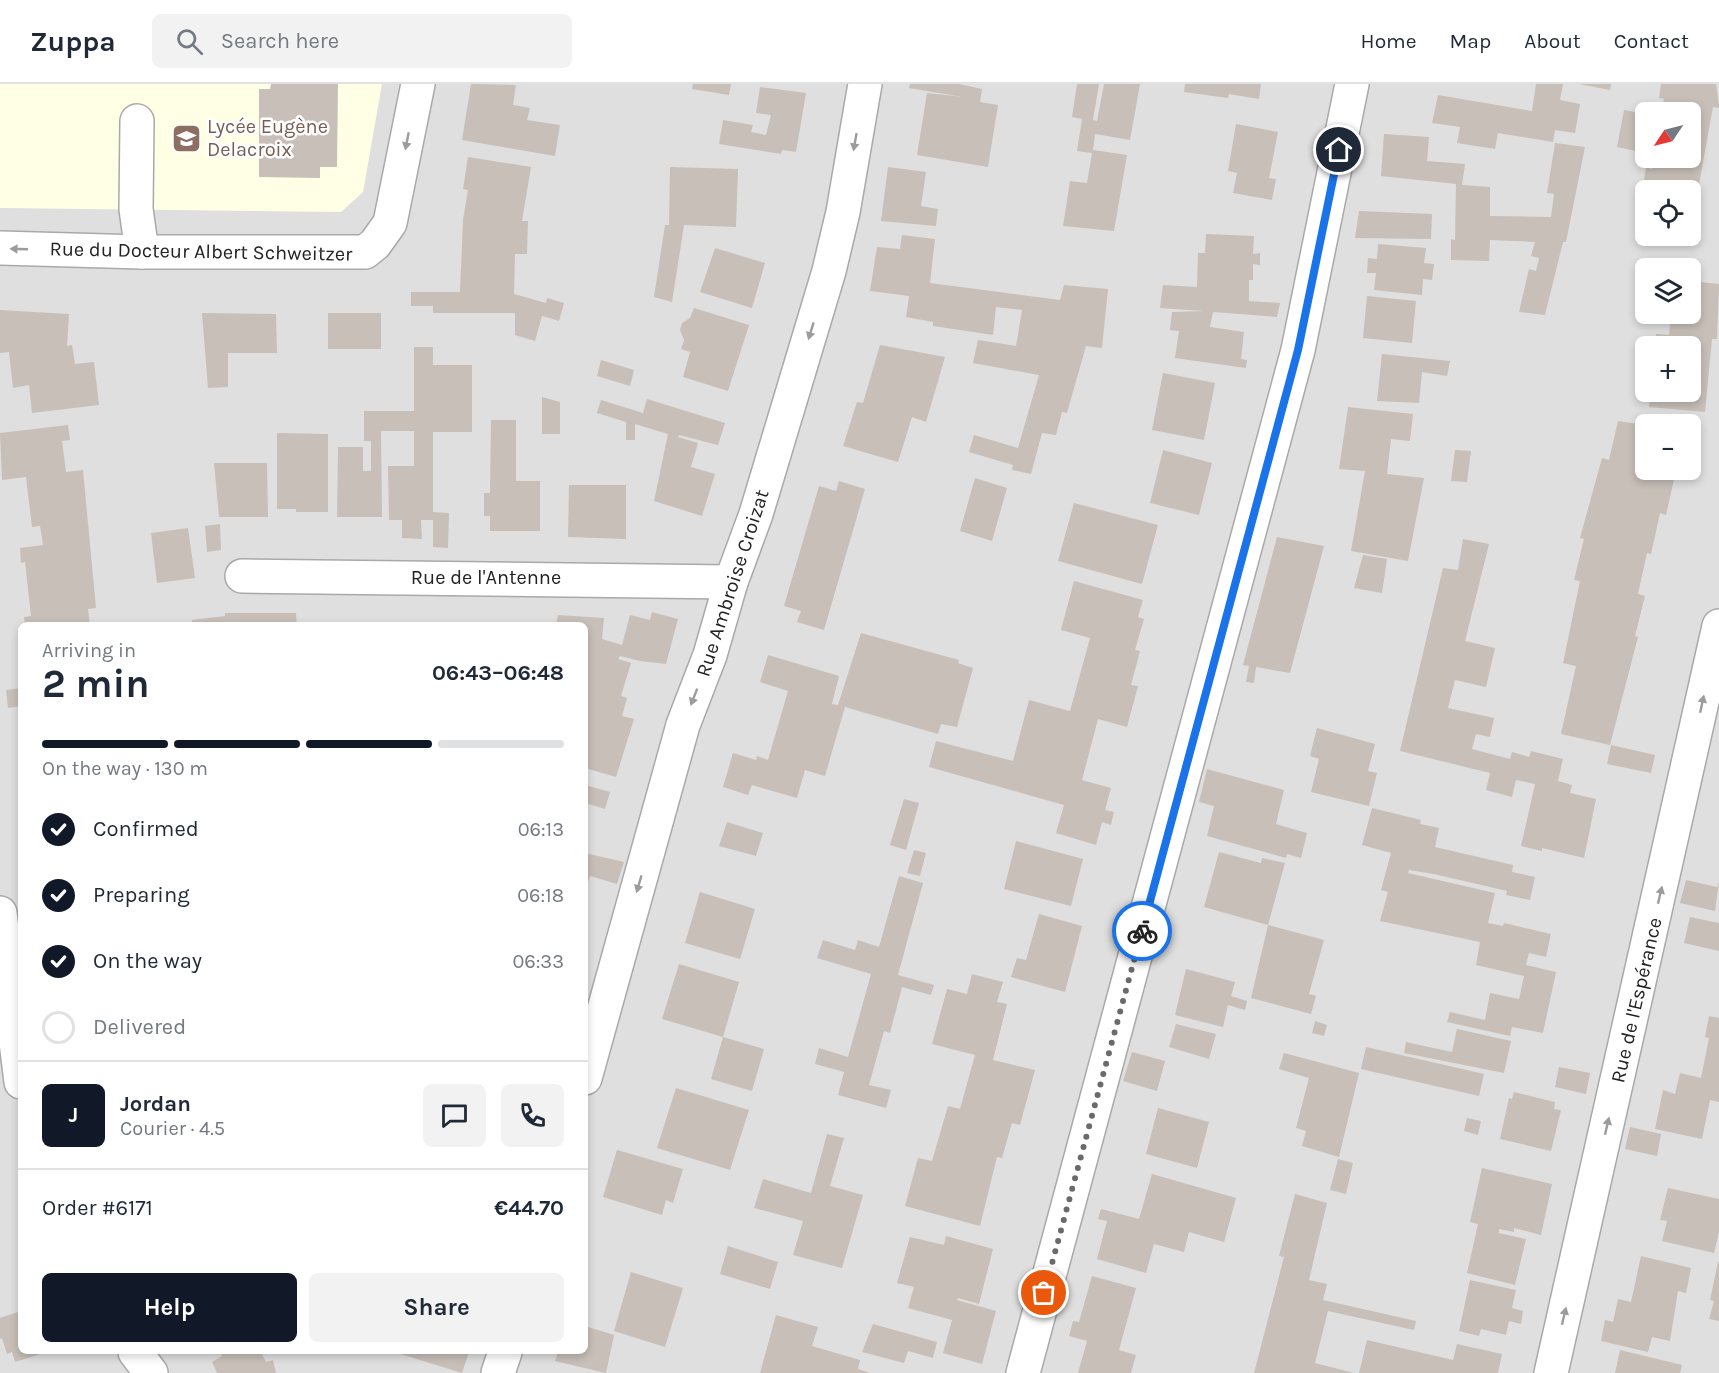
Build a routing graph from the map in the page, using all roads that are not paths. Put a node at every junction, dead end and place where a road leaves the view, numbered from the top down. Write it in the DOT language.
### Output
graph roads {
  1 [pos="418,84"];
  2 [pos="865,84"];
  3 [pos="1352,84"];
  4 [pos="137,121"];
  5 [pos="0,248"];
  6 [pos="142,252"];
  7 [pos="242,576"];
  8 [pos="731,582"];
  9 [pos="1719,626"];
  10 [pos="0,913"];
  11 [pos="18,1058"];
  12 [pos="588,1067"];
  13 [pos="137,1354"];
  14 [pos="504,1354"];
  15 [pos="151,1373"];
  16 [pos="498,1373"];
  17 [pos="1023,1373"];
  18 [pos="1551,1373"];
  1 -- 6 [label="street, Rue du Docteur Albert Schweitzer, one-way"];
  2 -- 8 [label="street, Rue Ambroise Croizat, one-way"];
  3 -- 17 [label="street"];
  4 -- 6 [label="street"];
  6 -- 5 [label="street, Rue du Docteur Albert Schweitzer, one-way"];
  7 -- 8 [label="street, Rue de l'Antenne"];
  8 -- 12 [label="street, Rue Ambroise Croizat, one-way"];
  18 -- 9 [label="street, Rue de l'Espérance, one-way"];
  10 -- 11 [label="street"];
  13 -- 15 [label="street"];
  14 -- 16 [label="street"];
}
